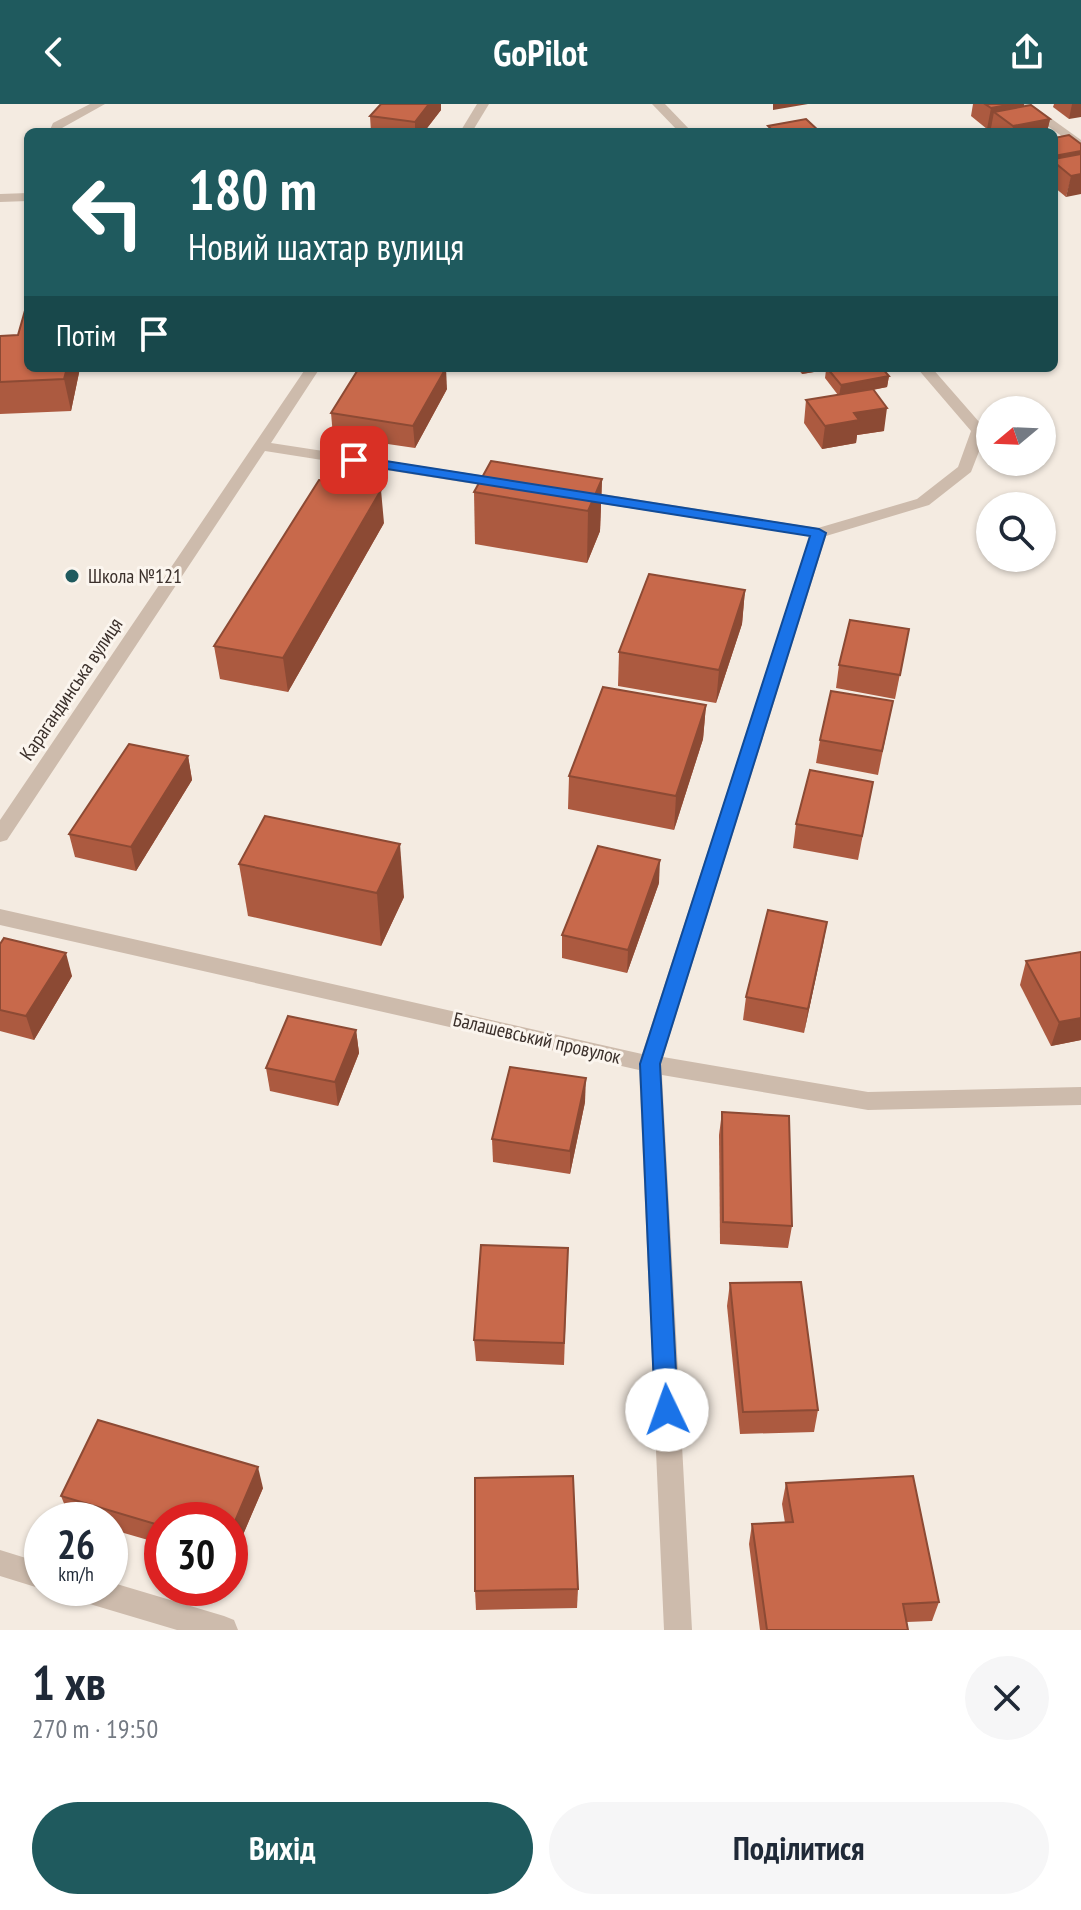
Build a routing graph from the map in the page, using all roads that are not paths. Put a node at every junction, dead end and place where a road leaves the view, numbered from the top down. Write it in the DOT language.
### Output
graph roads {
  1 [pos="99,104"];
  2 [pos="483,104"];
  3 [pos="658,104"];
  4 [pos="1023,104"];
  5 [pos="56,128"];
  6 [pos="468,128"];
  7 [pos="682,128"];
  8 [pos="1056,128"];
  9 [pos="1058,129"];
  10 [pos="1081,146"];
  11 [pos="24,197"];
  12 [pos="0,198"];
  13 [pos="310,372"];
  14 [pos="927,372"];
  15 [pos="261,446"];
  16 [pos="524,487"];
  17 [pos="555,492"];
  18 [pos="819,533"];
  19 [pos="0,835"];
  20 [pos="0,917"];
  21 [pos="650,1064"];
  22 [pos="1081,1096"];
  23 [pos="0,1563"];
  24 [pos="24,1570"];
  25 [pos="128,1601"];
  26 [pos="224,1630"];
  27 [pos="678,1630"];
  1 -- 5 [label="street"];
  2 -- 6 [label="street"];
  3 -- 7 [label="street"];
  4 -- 8 [label="street"];
  9 -- 10 [label="street"];
  11 -- 12 [label="street"];
  13 -- 15 [label="street, Карагандинська вулиця"];
  14 -- 18 [label="street"];
  15 -- 16 [label="street"];
  15 -- 19 [label="street, Карагандинська вулиця"];
  17 -- 18 [label="street"];
  18 -- 21 [label="street"];
  20 -- 21 [label="street, Балашевський провулок"];
  21 -- 22 [label="street, Балашевський провулок"];
  21 -- 27 [label="street"];
  23 -- 24 [label="street"];
  25 -- 26 [label="street"];
}
